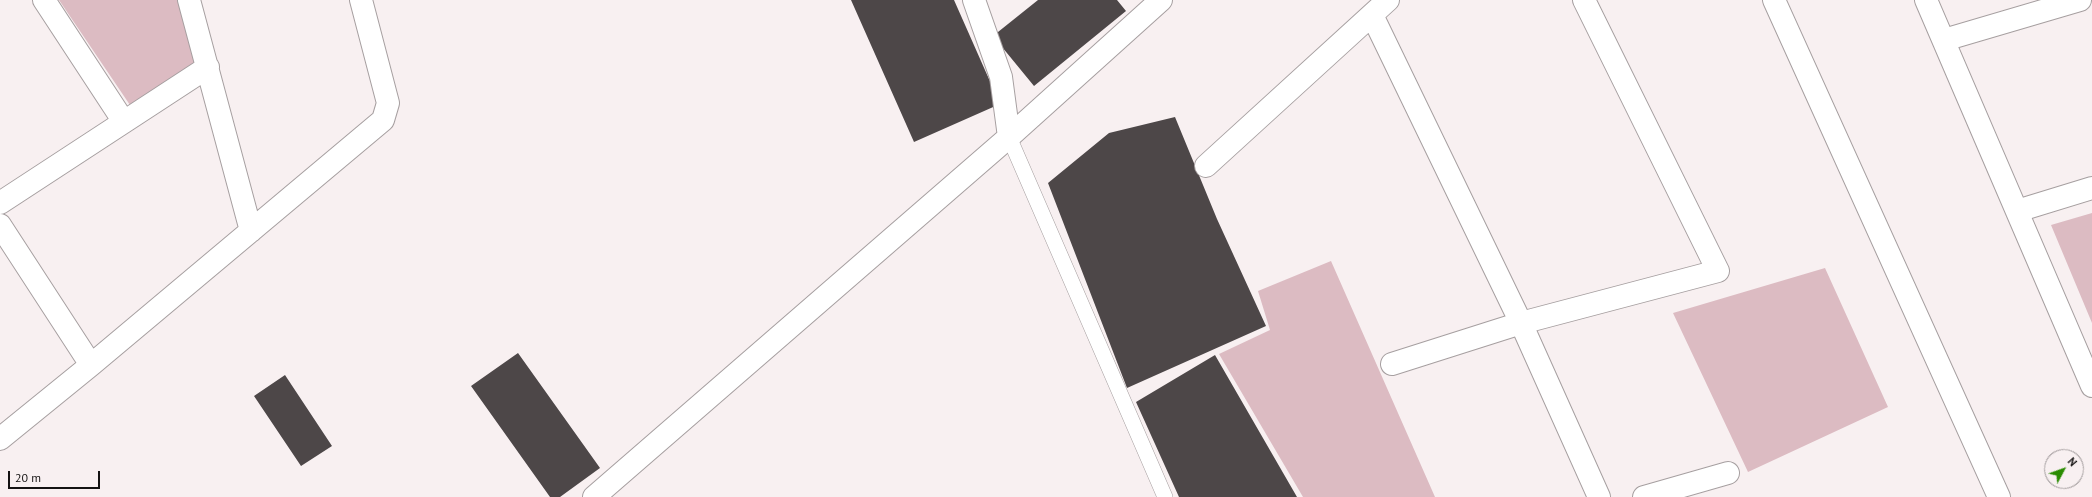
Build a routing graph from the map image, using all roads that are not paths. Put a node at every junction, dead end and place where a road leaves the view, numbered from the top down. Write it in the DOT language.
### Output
graph roads {
  1 [pos="44,0"];
  2 [pos="189,0"];
  3 [pos="361,0"];
  4 [pos="974,0"];
  5 [pos="1388,0"];
  6 [pos="1584,0"];
  7 [pos="1774,0"];
  8 [pos="1926,0"];
  9 [pos="2080,0"];
  10 [pos="1149,5"];
  11 [pos="1372,15"];
  12 [pos="1944,40"];
  13 [pos="208,67"];
  14 [pos="124,122"];
  15 [pos="1009,137"];
  16 [pos="1206,166"];
  17 [pos="2092,188"];
  18 [pos="0,203"];
  19 [pos="2017,211"];
  20 [pos="0,225"];
  21 [pos="251,231"];
  22 [pos="1521,322"];
  23 [pos="2085,353"];
  24 [pos="1392,364"];
  25 [pos="91,365"];
  26 [pos="2092,386"];
  27 [pos="0,439"];
  28 [pos="1728,472"];
  29 [pos="594,497"];
  30 [pos="1165,497"];
  31 [pos="1599,497"];
  32 [pos="1644,497"];
  33 [pos="1999,497"];
  1 -- 14 [label="street"];
  2 -- 13 [label="street"];
  3 -- 21 [label="street"];
  4 -- 15 [label="street"];
  5 -- 11 [label="street"];
  6 -- 22 [label="street"];
  7 -- 33 [label="street"];
  8 -- 12 [label="street"];
  9 -- 12 [label="street"];
  10 -- 15 [label="street"];
  11 -- 16 [label="street"];
  11 -- 22 [label="street"];
  12 -- 19 [label="street"];
  13 -- 14 [label="street"];
  13 -- 21 [label="street"];
  14 -- 18 [label="street"];
  15 -- 29 [label="street"];
  15 -- 30 [label="lane"];
  17 -- 19 [label="street"];
  19 -- 23 [label="street"];
  20 -- 25 [label="street"];
  21 -- 25 [label="street"];
  22 -- 24 [label="street"];
  22 -- 31 [label="street"];
  23 -- 26 [label="street"];
  25 -- 27 [label="street"];
  28 -- 32 [label="street"];
}
